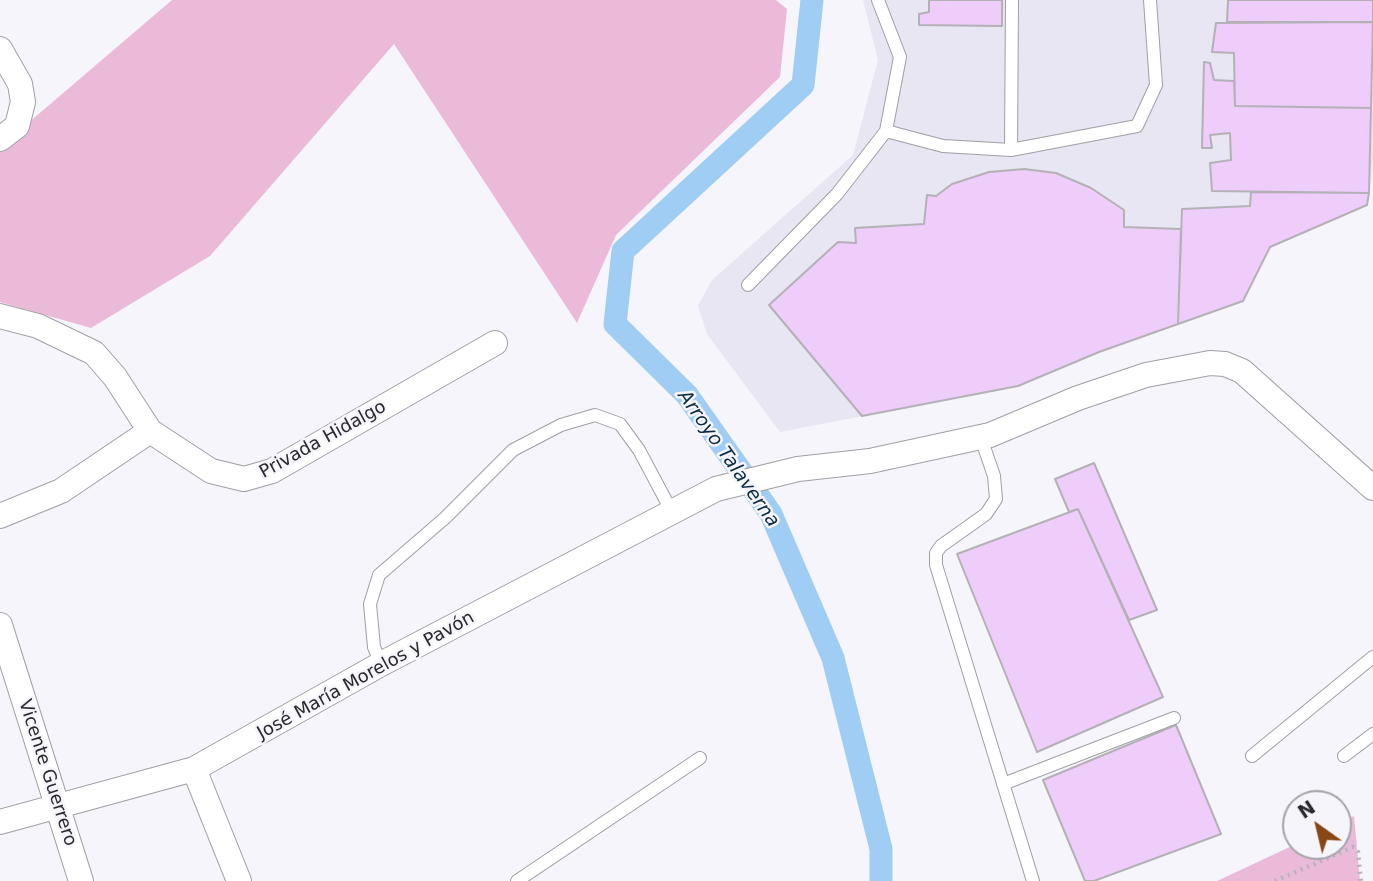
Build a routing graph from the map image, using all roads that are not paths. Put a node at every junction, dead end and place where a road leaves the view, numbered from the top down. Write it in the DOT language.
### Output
graph roads {
  1 [pos="878,0"];
  2 [pos="1012,0"];
  3 [pos="1150,0"];
  4 [pos="0,49"];
  5 [pos="886,131"];
  6 [pos="9,132"];
  7 [pos="1011,150"];
  8 [pos="748,285"];
  9 [pos="0,316"];
  10 [pos="495,343"];
  11 [pos="150,430"];
  12 [pos="981,438"];
  13 [pos="1373,488"];
  14 [pos="672,512"];
  15 [pos="0,516"];
  16 [pos="0,625"];
  17 [pos="1373,657"];
  18 [pos="381,664"];
  19 [pos="1174,718"];
  20 [pos="1373,734"];
  21 [pos="1345,755"];
  22 [pos="1252,756"];
  23 [pos="700,758"];
  24 [pos="194,769"];
  25 [pos="1003,784"];
  26 [pos="58,805"];
  27 [pos="0,822"];
  28 [pos="81,881"];
  29 [pos="239,881"];
  30 [pos="517,881"];
  31 [pos="1033,881"];
  1 -- 5 [label="lane"];
  2 -- 7 [label="lane"];
  3 -- 7 [label="lane"];
  4 -- 6 [label="street"];
  5 -- 7 [label="lane"];
  5 -- 8 [label="lane"];
  9 -- 11 [label="street"];
  10 -- 11 [label="street, Privada Hidalgo"];
  11 -- 15 [label="street"];
  12 -- 13 [label="street"];
  12 -- 14 [label="street, José María Morelos y Pavón"];
  12 -- 25 [label="lane"];
  14 -- 18 [label="street, José María Morelos y Pavón"];
  14 -- 18 [label="lane"];
  16 -- 26 [label="street, Vicente Guerrero"];
  17 -- 22 [label="lane"];
  18 -- 24 [label="street, José María Morelos y Pavón"];
  19 -- 25 [label="lane"];
  20 -- 21 [label="lane"];
  23 -- 30 [label="lane"];
  24 -- 26 [label="street, José María Morelos y Pavón"];
  24 -- 29 [label="street"];
  25 -- 31 [label="lane"];
  26 -- 27 [label="street, José María Morelos y Pavón"];
  26 -- 28 [label="street, Vicente Guerrero"];
}
